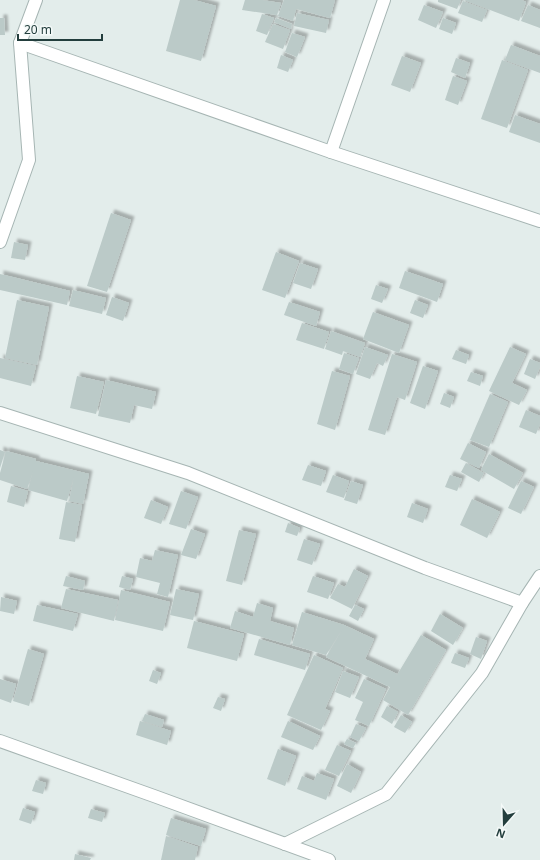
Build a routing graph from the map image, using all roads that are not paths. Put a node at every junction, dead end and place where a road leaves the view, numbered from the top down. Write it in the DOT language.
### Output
graph roads {
  1 [pos="36,0"];
  2 [pos="384,0"];
  3 [pos="20,43"];
  4 [pos="331,152"];
  5 [pos="540,221"];
  6 [pos="0,242"];
  7 [pos="0,413"];
  8 [pos="540,576"];
  9 [pos="522,603"];
  10 [pos="0,741"];
  11 [pos="285,844"];
  12 [pos="329,860"];
  1 -- 3 [label="street"];
  2 -- 4 [label="street"];
  3 -- 4 [label="street"];
  3 -- 6 [label="street"];
  4 -- 5 [label="street"];
  7 -- 9 [label="street"];
  8 -- 9 [label="street"];
  9 -- 11 [label="street"];
  10 -- 11 [label="street"];
  11 -- 12 [label="street"];
}
